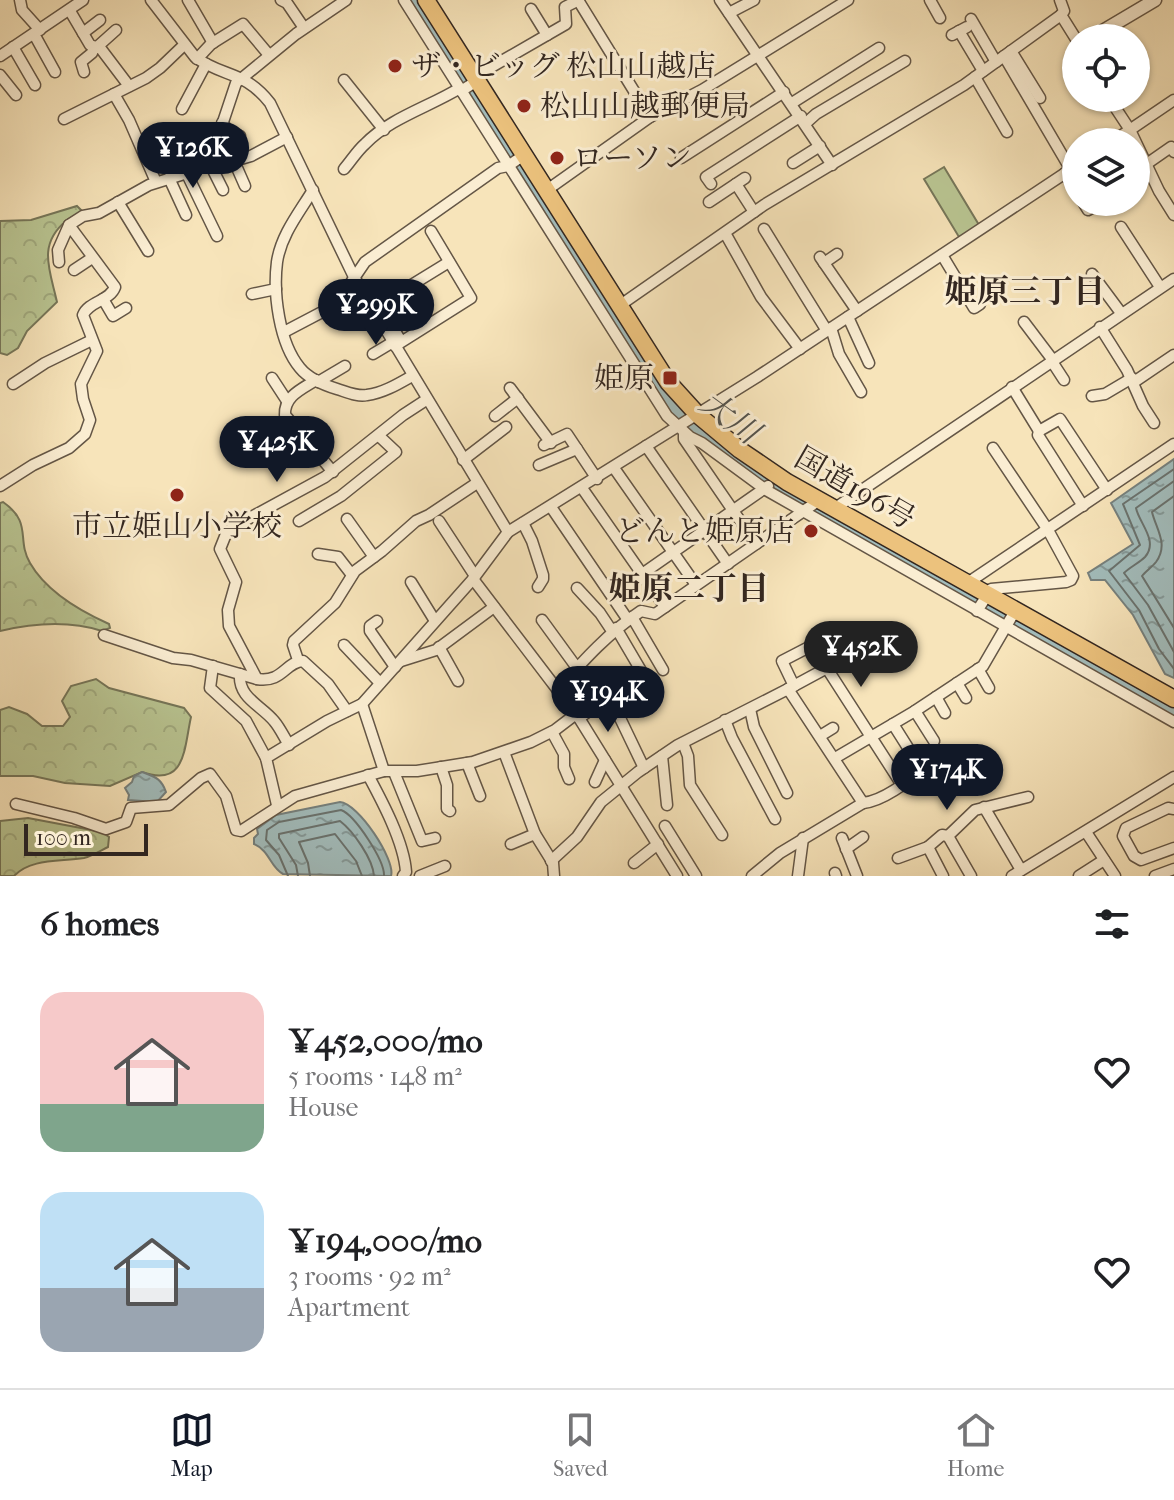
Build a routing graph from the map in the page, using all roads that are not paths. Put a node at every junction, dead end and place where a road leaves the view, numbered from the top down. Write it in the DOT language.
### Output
graph roads {
  1 [pos="20,0"];
  2 [pos="83,0"];
  3 [pos="151,0"];
  4 [pos="188,0"];
  5 [pos="281,0"];
  6 [pos="346,0"];
  7 [pos="404,0"];
  8 [pos="426,0"];
  9 [pos="578,0"];
  10 [pos="720,0"];
  11 [pos="754,0"];
  12 [pos="848,0"];
  13 [pos="930,0"];
  14 [pos="1060,0"];
  15 [pos="1155,0"];
  16 [pos="563,4"];
  17 [pos="531,9"];
  18 [pos="70,11"];
  19 [pos="729,13"];
  20 [pos="1061,15"];
  21 [pos="940,18"];
  22 [pos="100,20"];
  23 [pos="1067,24"];
  24 [pos="1115,24"];
  25 [pos="304,28"];
  26 [pos="116,30"];
  27 [pos="37,32"];
  28 [pos="83,33"];
  29 [pos="547,35"];
  30 [pos="213,43"];
  31 [pos="184,45"];
  32 [pos="13,47"];
  33 [pos="96,47"];
  34 [pos="879,48"];
  35 [pos="0,55"];
  36 [pos="269,55"];
  37 [pos="757,56"];
  38 [pos="1004,57"];
  39 [pos="905,61"];
  40 [pos="202,62"];
  41 [pos="55,72"];
  42 [pos="84,72"];
  43 [pos="979,74"];
  44 [pos="0,75"];
  45 [pos="241,78"];
  46 [pos="344,80"];
  47 [pos="35,85"];
  48 [pos="129,86"];
  49 [pos="467,87"];
  50 [pos="784,92"];
  51 [pos="114,94"];
  52 [pos="16,95"];
  53 [pos="1040,98"];
  54 [pos="1174,100"];
  55 [pos="792,103"];
  56 [pos="182,109"];
  57 [pos="650,117"];
  58 [pos="64,119"];
  59 [pos="803,120"];
  60 [pos="1133,128"];
  61 [pos="384,130"];
  62 [pos="1007,132"];
  63 [pos="219,133"];
  64 [pos="240,136"];
  65 [pos="287,137"];
  66 [pos="193,138"];
  67 [pos="820,146"];
  68 [pos="1174,152"];
  69 [pos="1062,155"];
  70 [pos="207,158"];
  71 [pos="681,158"];
  72 [pos="234,161"];
  73 [pos="515,162"];
  74 [pos="1150,162"];
  75 [pos="793,163"];
  76 [pos="832,165"];
  77 [pos="1150,168"];
  78 [pos="344,169"];
  79 [pos="186,172"];
  80 [pos="1062,176"];
  81 [pos="169,178"];
  82 [pos="156,182"];
  83 [pos="711,184"];
  84 [pos="245,186"];
  85 [pos="223,190"];
  86 [pos="313,190"];
  87 [pos="547,190"];
  88 [pos="118,202"];
  89 [pos="709,202"];
  90 [pos="754,212"];
  91 [pos="186,215"];
  92 [pos="1174,215"];
  93 [pos="69,225"];
  94 [pos="1121,227"];
  95 [pos="764,229"];
  96 [pos="431,231"];
  97 [pos="725,233"];
  98 [pos="217,236"];
  99 [pos="569,245"];
  100 [pos="148,251"];
  101 [pos="837,254"];
  102 [pos="942,255"];
  103 [pos="92,258"];
  104 [pos="59,262"];
  105 [pos="449,262"];
  106 [pos="74,270"];
  107 [pos="1092,274"];
  108 [pos="354,277"];
  109 [pos="1174,279"];
  110 [pos="1160,287"];
  111 [pos="276,289"];
  112 [pos="115,291"];
  113 [pos="252,294"];
  114 [pos="103,299"];
  115 [pos="980,304"];
  116 [pos="619,306"];
  117 [pos="1121,313"];
  118 [pos="852,314"];
  119 [pos="1024,322"];
  120 [pos="1100,327"];
  121 [pos="829,330"];
  122 [pos="284,332"];
  123 [pos="623,332"];
  124 [pos="92,340"];
  125 [pos="396,343"];
  126 [pos="800,349"];
  127 [pos="373,354"];
  128 [pos="1174,355"];
  129 [pos="1052,359"];
  130 [pos="869,363"];
  131 [pos="345,366"];
  132 [pos="412,376"];
  133 [pos="272,378"];
  134 [pos="1064,380"];
  135 [pos="1133,380"];
  136 [pos="317,381"];
  137 [pos="13,384"];
  138 [pos="1012,387"];
  139 [pos="510,388"];
  140 [pos="861,392"];
  141 [pos="1092,396"];
  142 [pos="518,398"];
  143 [pos="426,400"];
  144 [pos="287,401"];
  145 [pos="495,416"];
  146 [pos="686,423"];
  147 [pos="1154,423"];
  148 [pos="506,427"];
  149 [pos="1039,431"];
  150 [pos="379,436"];
  151 [pos="1174,444"];
  152 [pos="646,446"];
  153 [pos="721,447"];
  154 [pos="993,448"];
  155 [pos="577,449"];
  156 [pos="463,460"];
  157 [pos="699,461"];
  158 [pos="539,465"];
  159 [pos="614,468"];
  160 [pos="333,472"];
  161 [pos="597,479"];
  162 [pos="771,482"];
  163 [pos="477,483"];
  164 [pos="0,486"];
  165 [pos="582,488"];
  166 [pos="1107,490"];
  167 [pos="1083,506"];
  168 [pos="551,507"];
  169 [pos="810,507"];
  170 [pos="834,509"];
  171 [pos="734,512"];
  172 [pos="347,519"];
  173 [pos="299,521"];
  174 [pos="439,521"];
  175 [pos="523,523"];
  176 [pos="1048,530"];
  177 [pos="508,532"];
  178 [pos="705,532"];
  179 [pos="874,542"];
  180 [pos="756,544"];
  181 [pos="673,553"];
  182 [pos="318,554"];
  183 [pos="374,557"];
  184 [pos="728,564"];
  185 [pos="352,575"];
  186 [pos="642,575"];
  187 [pos="474,578"];
  188 [pos="943,581"];
  189 [pos="411,582"];
  190 [pos="966,584"];
  191 [pos="696,585"];
  192 [pos="538,587"];
  193 [pos="578,593"];
  194 [pos="612,595"];
  195 [pos="982,604"];
  196 [pos="494,607"];
  197 [pos="665,607"];
  198 [pos="630,619"];
  199 [pos="542,620"];
  200 [pos="1010,620"];
  201 [pos="377,621"];
  202 [pos="435,621"];
  203 [pos="614,630"];
  204 [pos="104,635"];
  205 [pos="1052,644"];
  206 [pos="344,645"];
  207 [pos="439,647"];
  208 [pos="298,660"];
  209 [pos="398,664"];
  210 [pos="213,666"];
  211 [pos="577,668"];
  212 [pos="825,669"];
  213 [pos="978,669"];
  214 [pos="663,670"];
  215 [pos="240,674"];
  216 [pos="643,674"];
  217 [pos="257,679"];
  218 [pos="458,681"];
  219 [pos="380,683"];
  220 [pos="957,683"];
  221 [pos="791,688"];
  222 [pos="989,688"];
  223 [pos="558,689"];
  224 [pos="936,697"];
  225 [pos="966,698"];
  226 [pos="1174,699"];
  227 [pos="601,703"];
  228 [pos="362,704"];
  229 [pos="624,707"];
  230 [pos="750,709"];
  231 [pos="347,711"];
  232 [pos="915,711"];
  233 [pos="945,713"];
  234 [pos="578,716"];
  235 [pos="725,720"];
  236 [pos="1174,722"];
  237 [pos="893,724"];
  238 [pos="833,728"];
  239 [pos="552,732"];
  240 [pos="820,736"];
  241 [pos="871,737"];
  242 [pos="934,741"];
  243 [pos="683,743"];
  244 [pos="289,745"];
  245 [pos="504,752"];
  246 [pos="950,752"];
  247 [pos="662,756"];
  248 [pos="266,758"];
  249 [pos="835,758"];
  250 [pos="605,760"];
  251 [pos="467,763"];
  252 [pos="441,767"];
  253 [pos="644,768"];
  254 [pos="922,770"];
  255 [pos="389,772"];
  256 [pos="368,775"];
  257 [pos="1174,777"];
  258 [pos="569,779"];
  259 [pos="595,782"];
  260 [pos="902,785"];
  261 [pos="621,787"];
  262 [pos="787,793"];
  263 [pos="480,796"];
  264 [pos="1028,797"];
  265 [pos="1140,797"];
  266 [pos="863,803"];
  267 [pos="16,804"];
  268 [pos="277,805"];
  269 [pos="667,805"];
  270 [pos="782,807"];
  271 [pos="984,807"];
  272 [pos="1174,809"];
  273 [pos="450,811"];
  274 [pos="1151,816"];
  275 [pos="665,826"];
  276 [pos="1086,832"];
  277 [pos="535,834"];
  278 [pos="722,835"];
  279 [pos="948,836"];
  280 [pos="863,837"];
  281 [pos="435,838"];
  282 [pos="803,838"];
  283 [pos="511,844"];
  284 [pos="658,844"];
  285 [pos="928,847"];
  286 [pos="1174,848"];
  287 [pos="898,858"];
  288 [pos="1104,860"];
  289 [pos="551,861"];
  290 [pos="634,863"];
  291 [pos="445,866"];
  292 [pos="1174,869"];
  293 [pos="1017,873"];
  294 [pos="407,875"];
  295 [pos="420,876"];
  296 [pos="554,876"];
  297 [pos="677,876"];
  298 [pos="696,876"];
  299 [pos="752,876"];
  300 [pos="798,876"];
  301 [pos="857,876"];
  302 [pos="943,876"];
  303 [pos="971,876"];
  304 [pos="1079,876"];
  305 [pos="1115,876"];
  306 [pos="1155,876"];
  1 -- 27 [label="street"];
  2 -- 18 [label="street"];
  3 -- 31 [label="street"];
  4 -- 30 [label="street"];
  5 -- 25 [label="street"];
  6 -- 25 [label="street"];
  7 -- 49 [label="street"];
  8 -- 49 [label="highway, 国道196号"];
  9 -- 16 [label="street"];
  9 -- 57 [label="street"];
  10 -- 19 [label="street"];
  11 -- 19 [label="street"];
  12 -- 37 [label="street"];
  13 -- 21 [label="street"];
  14 -- 20 [label="street"];
  15 -- 24 [label="street"];
  16 -- 29 [label="street"];
  17 -- 29 [label="street"];
  18 -- 27 [label="street"];
  18 -- 28 [label="street"];
  19 -- 37 [label="street"];
  20 -- 23 [label="street"];
  20 -- 38 [label="street"];
  22 -- 28 [label="street"];
  25 -- 36 [label="street"];
  26 -- 33 [label="street"];
  27 -- 32 [label="street"];
  27 -- 41 [label="street"];
  28 -- 33 [label="street"];
  29 -- 49 [label="street"];
  30 -- 36 [label="street"];
  30 -- 40 [label="street"];
  31 -- 40 [label="street"];
  31 -- 48 [label="street"];
  32 -- 35 [label="street"];
  32 -- 47 [label="street"];
  33 -- 42 [label="street"];
  33 -- 48 [label="street"];
  34 -- 55 [label="street"];
  36 -- 45 [label="street"];
  37 -- 50 [label="street"];
  37 -- 57 [label="street"];
  38 -- 43 [label="street"];
  38 -- 43 [label="street"];
  38 -- 53 [label="street"];
  38 -- 69 [label="street"];
  39 -- 59 [label="street"];
  40 -- 45 [label="street"];
  40 -- 56 [label="street"];
  43 -- 62 [label="street"];
  43 -- 76 [label="street"];
  44 -- 52 [label="street"];
  45 -- 63 [label="street"];
  45 -- 65 [label="street"];
  46 -- 61 [label="street"];
  48 -- 51 [label="street"];
  49 -- 61 [label="street"];
  49 -- 73 [label="highway, 国道196号"];
  50 -- 55 [label="street"];
  50 -- 71 [label="street"];
  51 -- 58 [label="street"];
  51 -- 82 [label="street"];
  54 -- 60 [label="street"];
  55 -- 59 [label="street"];
  57 -- 87 [label="street"];
  59 -- 67 [label="street"];
  59 -- 83 [label="street"];
  61 -- 78 [label="street"];
  63 -- 64 [label="street"];
  63 -- 66 [label="street"];
  63 -- 70 [label="street"];
  63 -- 72 [label="street"];
  65 -- 72 [label="street"];
  65 -- 86 [label="street"];
  67 -- 75 [label="street"];
  67 -- 76 [label="street"];
  68 -- 74 [label="street"];
  70 -- 79 [label="street"];
  70 -- 85 [label="street"];
  72 -- 84 [label="street"];
  73 -- 87 [label="highway, 国道196号"];
  73 -- 99 [label="street"];
  73 -- 108 [label="street"];
  76 -- 90 [label="street"];
  77 -- 92 [label="street"];
  79 -- 81 [label="street"];
  79 -- 98 [label="street"];
  80 -- 102 [label="street"];
  81 -- 82 [label="street"];
  81 -- 91 [label="street"];
  82 -- 88 [label="street"];
  86 -- 108 [label="street"];
  86 -- 111 [label="street"];
  87 -- 99 [label="highway, 国道196号"];
  88 -- 93 [label="street"];
  88 -- 100 [label="street"];
  89 -- 90 [label="street"];
  90 -- 97 [label="street"];
  93 -- 103 [label="street"];
  93 -- 104 [label="street"];
  94 -- 110 [label="street"];
  95 -- 121 [label="street"];
  96 -- 105 [label="street"];
  97 -- 116 [label="street"];
  97 -- 126 [label="street"];
  99 -- 116 [label="highway, 国道196号"];
  99 -- 123 [label="street"];
  101 -- 118 [label="street"];
  102 -- 115 [label="street"];
  102 -- 118 [label="street"];
  103 -- 106 [label="street"];
  103 -- 112 [label="street"];
  105 -- 125 [label="street"];
  105 -- 125 [label="street"];
  107 -- 117 [label="street"];
  108 -- 122 [label="street"];
  108 -- 125 [label="street"];
  109 -- 110 [label="street"];
  110 -- 117 [label="street"];
  111 -- 113 [label="street"];
  111 -- 122 [label="street"];
  112 -- 114 [label="street"];
  112 -- 114 [label="street"];
  114 -- 124 [label="street"];
  116 -- 123 [label="highway, 国道196号"];
  117 -- 120 [label="street"];
  118 -- 121 [label="street"];
  118 -- 130 [label="street"];
  119 -- 129 [label="street"];
  120 -- 129 [label="street"];
  120 -- 135 [label="street"];
  121 -- 126 [label="street"];
  121 -- 140 [label="street"];
  122 -- 136 [label="street"];
  123 -- 146 [label="highway, 国道196号"];
  123 -- 146 [label="street"];
  124 -- 137 [label="street"];
  124 -- 164 [label="street"];
  125 -- 127 [label="street"];
  125 -- 132 [label="street"];
  126 -- 146 [label="street"];
  128 -- 135 [label="street"];
  129 -- 134 [label="street"];
  129 -- 138 [label="street"];
  131 -- 136 [label="street"];
  132 -- 136 [label="street"];
  132 -- 143 [label="street"];
  133 -- 144 [label="street"];
  135 -- 141 [label="street"];
  135 -- 147 [label="street"];
  136 -- 144 [label="street"];
  138 -- 149 [label="street"];
  138 -- 170 [label="street"];
  139 -- 142 [label="street"];
  142 -- 145 [label="street"];
  142 -- 155 [label="street"];
  143 -- 150 [label="street"];
  143 -- 156 [label="street"];
  144 -- 160 [label="street"];
  146 -- 152 [label="street"];
  146 -- 153 [label="highway, 国道196号"];
  146 -- 157 [label="street"];
  148 -- 156 [label="street"];
  149 -- 166 [label="street"];
  149 -- 167 [label="street"];
  150 -- 160 [label="street"];
  150 -- 173 [label="street"];
  151 -- 166 [label="street"];
  152 -- 159 [label="street"];
  152 -- 178 [label="street"];
  153 -- 157 [label="street"];
  153 -- 162 [label="highway, 国道196号"];
  154 -- 176 [label="street"];
  155 -- 158 [label="street"];
  155 -- 161 [label="street"];
  156 -- 163 [label="street"];
  157 -- 171 [label="street"];
  159 -- 161 [label="street"];
  159 -- 181 [label="street"];
  160 -- 217 [label="street"];
  161 -- 165 [label="street"];
  162 -- 169 [label="highway, 国道196号"];
  162 -- 171 [label="street"];
  163 -- 177 [label="street"];
  163 -- 183 [label="street"];
  165 -- 168 [label="street"];
  165 -- 186 [label="street"];
  166 -- 167 [label="street"];
  167 -- 176 [label="street"];
  168 -- 175 [label="street"];
  168 -- 194 [label="street"];
  169 -- 170 [label="highway, 国道196号"];
  169 -- 179 [label="street"];
  169 -- 180 [label="street"];
  170 -- 179 [label="highway, 国道196号"];
  171 -- 178 [label="street"];
  171 -- 180 [label="street"];
  172 -- 183 [label="street"];
  174 -- 187 [label="street"];
  175 -- 177 [label="street"];
  175 -- 192 [label="street"];
  176 -- 190 [label="street"];
  176 -- 195 [label="street"];
  177 -- 187 [label="street"];
  178 -- 181 [label="street"];
  178 -- 184 [label="street"];
  179 -- 188 [label="highway, 国道196号"];
  180 -- 184 [label="street"];
  181 -- 186 [label="street"];
  181 -- 191 [label="street"];
  182 -- 185 [label="street"];
  183 -- 185 [label="street"];
  184 -- 191 [label="street"];
  185 -- 208 [label="street"];
  186 -- 194 [label="street"];
  186 -- 197 [label="street"];
  187 -- 196 [label="street"];
  187 -- 202 [label="street"];
  188 -- 190 [label="highway, 国道196号"];
  188 -- 195 [label="street"];
  189 -- 202 [label="street"];
  190 -- 195 [label="highway, 国道196号"];
  191 -- 197 [label="street"];
  193 -- 203 [label="street"];
  194 -- 198 [label="street"];
  195 -- 200 [label="highway, 国道196号"];
  196 -- 207 [label="street"];
  196 -- 223 [label="street"];
  197 -- 198 [label="street"];
  198 -- 203 [label="street"];
  198 -- 214 [label="street"];
  199 -- 211 [label="street"];
  200 -- 205 [label="highway, 国道196号"];
  200 -- 213 [label="street"];
  201 -- 209 [label="street"];
  202 -- 209 [label="street"];
  203 -- 211 [label="street"];
  203 -- 216 [label="street"];
  204 -- 210 [label="street"];
  205 -- 226 [label="highway, 国道196号"];
  205 -- 236 [label="street"];
  206 -- 219 [label="street"];
  207 -- 209 [label="street"];
  207 -- 218 [label="street"];
  208 -- 217 [label="street"];
  208 -- 231 [label="street"];
  209 -- 219 [label="street"];
  210 -- 215 [label="street"];
  210 -- 248 [label="street"];
  211 -- 223 [label="street"];
  212 -- 221 [label="street"];
  212 -- 221 [label="street"];
  212 -- 241 [label="street"];
  213 -- 220 [label="street"];
  213 -- 222 [label="street"];
  215 -- 217 [label="street"];
  215 -- 244 [label="street"];
  219 -- 228 [label="street"];
  220 -- 224 [label="street"];
  220 -- 225 [label="street"];
  221 -- 230 [label="street"];
  221 -- 240 [label="street"];
  223 -- 234 [label="street"];
  224 -- 232 [label="street"];
  224 -- 233 [label="street"];
  227 -- 234 [label="street"];
  228 -- 231 [label="street"];
  228 -- 255 [label="street"];
  229 -- 253 [label="street"];
  230 -- 235 [label="street"];
  230 -- 262 [label="street"];
  231 -- 244 [label="street"];
  232 -- 237 [label="street"];
  232 -- 242 [label="street"];
  234 -- 239 [label="street"];
  234 -- 250 [label="street"];
  235 -- 243 [label="street"];
  235 -- 270 [label="street"];
  237 -- 241 [label="street"];
  237 -- 254 [label="street"];
  238 -- 240 [label="street"];
  239 -- 245 [label="street"];
  239 -- 258 [label="street"];
  240 -- 249 [label="street"];
  241 -- 249 [label="street"];
  241 -- 260 [label="street"];
  243 -- 247 [label="street"];
  243 -- 278 [label="street"];
  244 -- 248 [label="street"];
  245 -- 251 [label="street"];
  245 -- 277 [label="street"];
  246 -- 254 [label="street"];
  247 -- 253 [label="street"];
  247 -- 269 [label="street"];
  248 -- 268 [label="street"];
  249 -- 266 [label="street"];
  250 -- 259 [label="street"];
  250 -- 261 [label="street"];
  251 -- 252 [label="street"];
  251 -- 263 [label="street"];
  252 -- 255 [label="street"];
  252 -- 273 [label="street"];
  253 -- 261 [label="street"];
  254 -- 260 [label="street"];
  255 -- 256 [label="street"];
  255 -- 281 [label="street"];
  256 -- 268 [label="street"];
  256 -- 294 [label="street"];
  257 -- 265 [label="street"];
  260 -- 266 [label="street"];
  261 -- 284 [label="street"];
  261 -- 289 [label="street"];
  264 -- 271 [label="street"];
  265 -- 274 [label="street"];
  265 -- 276 [label="street"];
  266 -- 282 [label="street"];
  267 -- 268 [label="street"];
  271 -- 279 [label="street"];
  271 -- 293 [label="street"];
  272 -- 274 [label="street"];
  274 -- 286 [label="street"];
  275 -- 298 [label="street"];
  276 -- 288 [label="street"];
  276 -- 293 [label="street"];
  277 -- 283 [label="street"];
  277 -- 289 [label="street"];
  279 -- 285 [label="street"];
  279 -- 303 [label="street"];
  280 -- 301 [label="street"];
  282 -- 299 [label="street"];
  282 -- 300 [label="street"];
  284 -- 290 [label="street"];
  284 -- 297 [label="street"];
  285 -- 287 [label="street"];
  285 -- 302 [label="street"];
  288 -- 304 [label="street"];
  288 -- 305 [label="street"];
  289 -- 296 [label="street"];
  291 -- 295 [label="street"];
  292 -- 306 [label="street"];
}
